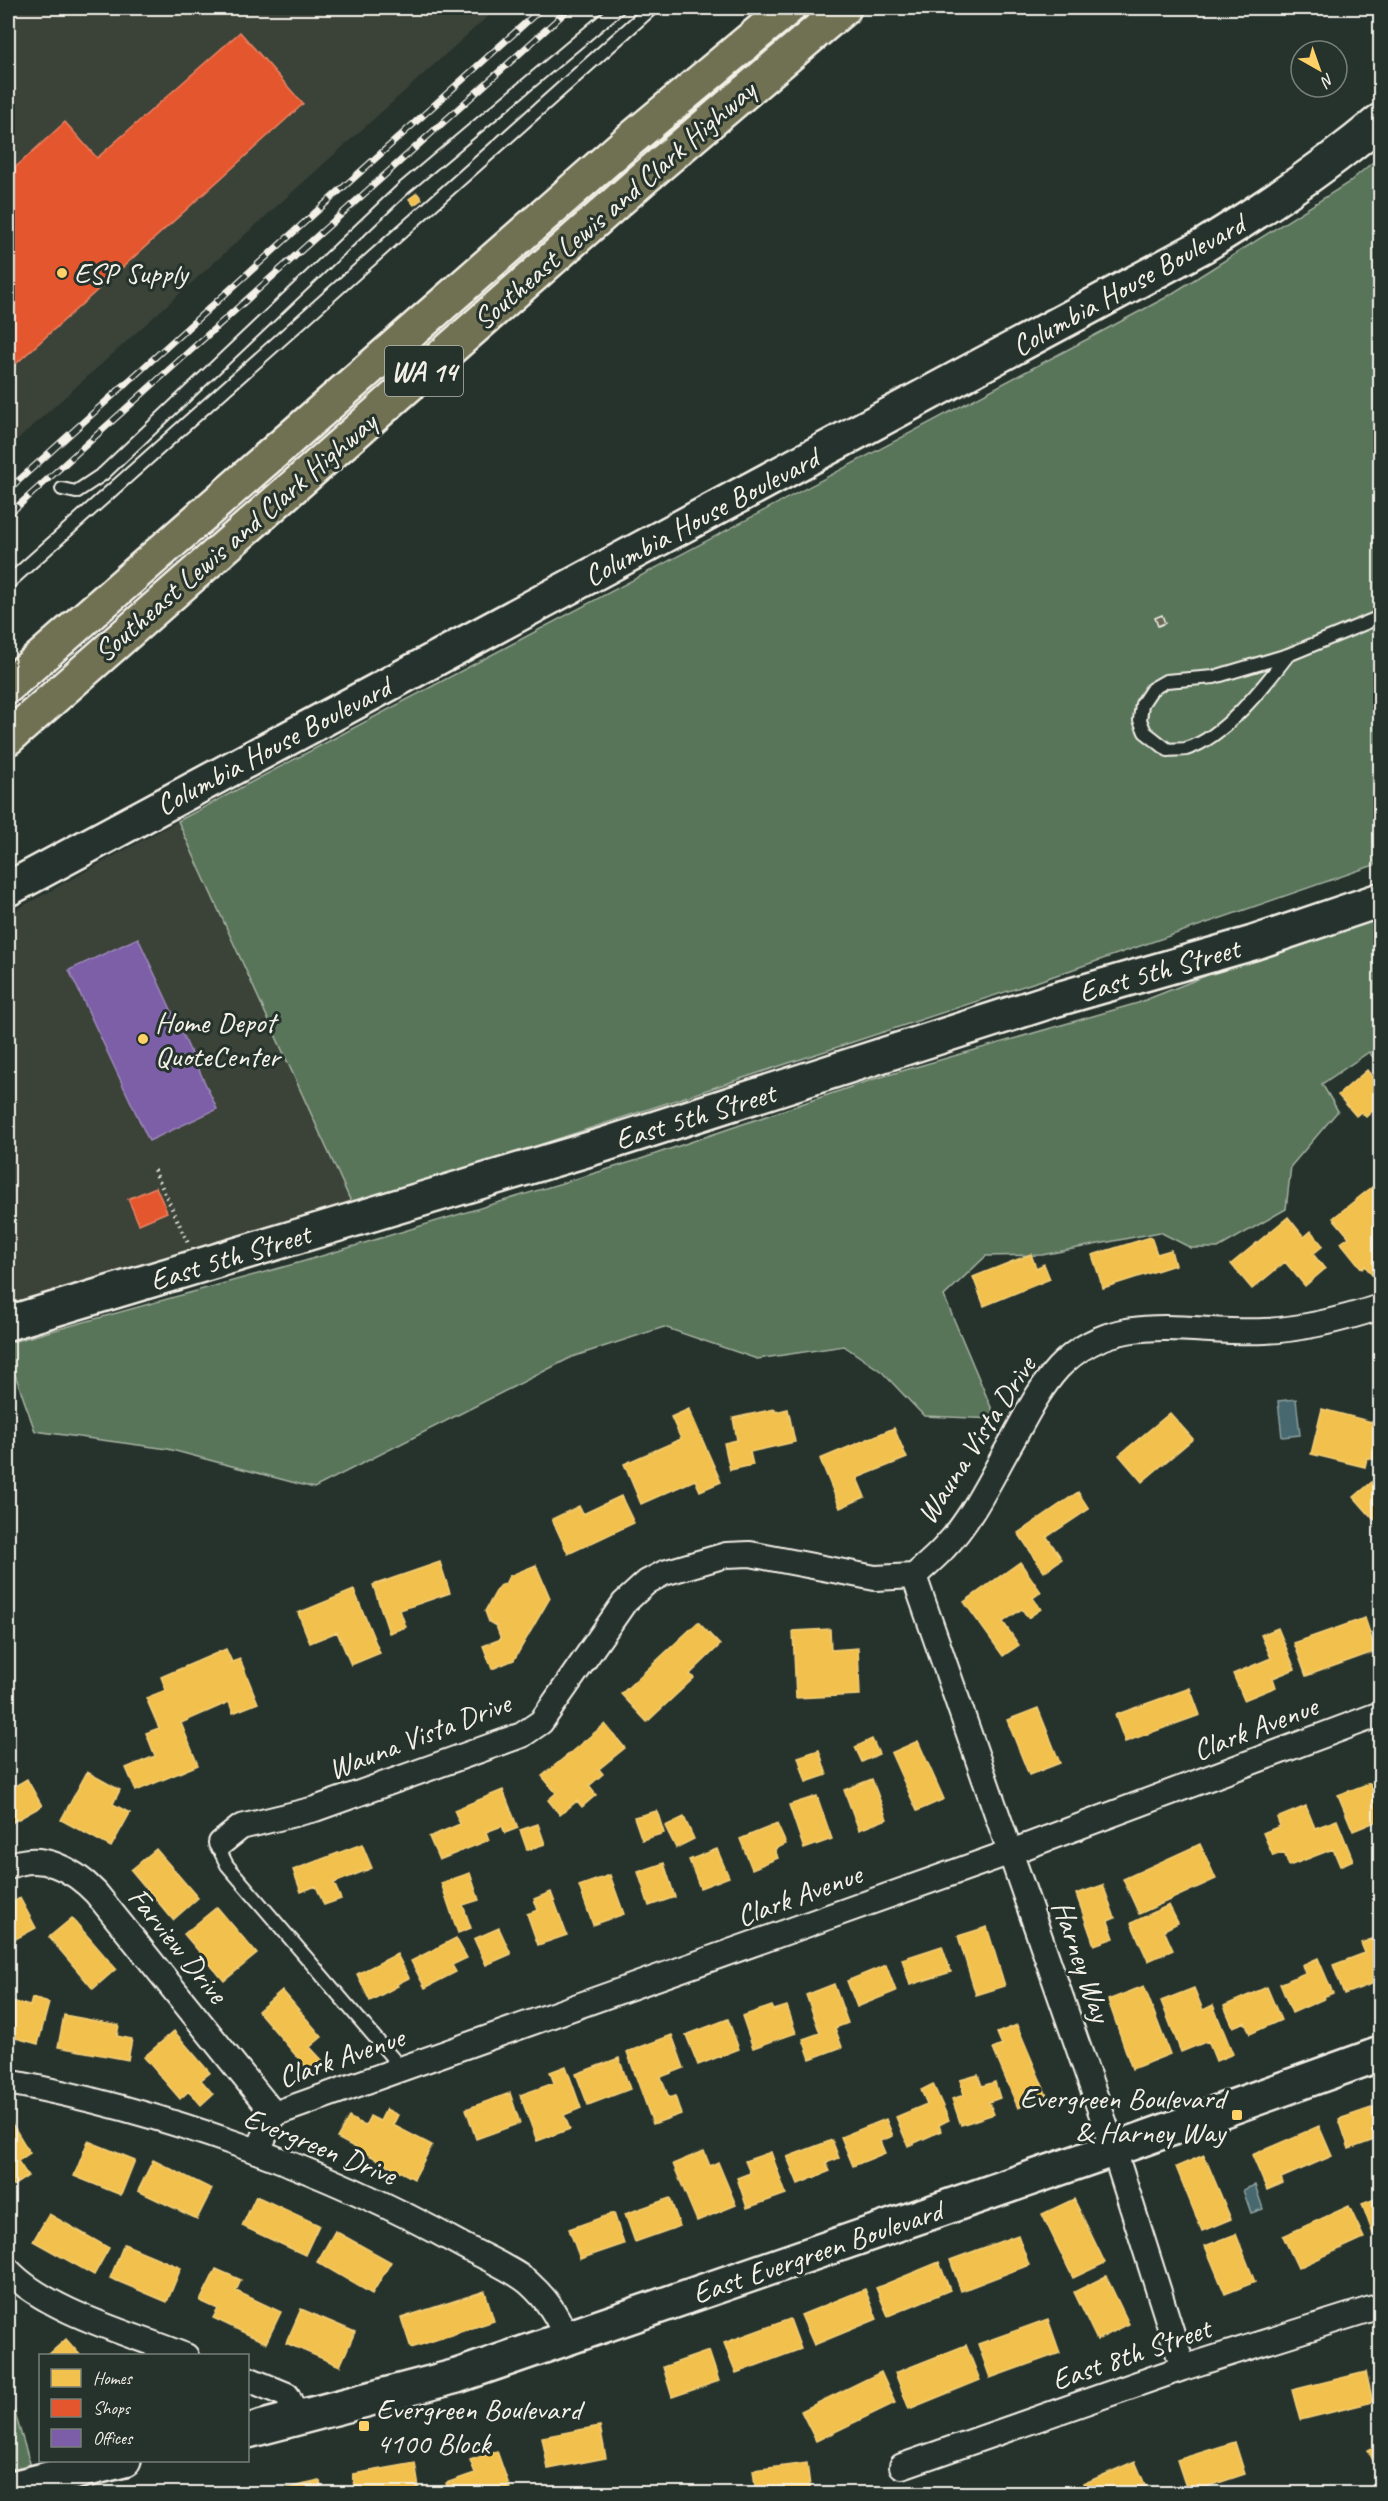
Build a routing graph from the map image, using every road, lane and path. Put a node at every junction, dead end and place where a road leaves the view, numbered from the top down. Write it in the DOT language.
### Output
graph roads {
  1 [pos="618,8"];
  2 [pos="652,8"];
  3 [pos="788,8"];
  4 [pos="844,8"];
  5 [pos="1380,121"];
  6 [pos="62,489"];
  7 [pos="8,583"];
  8 [pos="1380,617"];
  9 [pos="1288,655"];
  10 [pos="8,686"];
  11 [pos="8,738"];
  12 [pos="8,889"];
  13 [pos="1380,900"];
  14 [pos="154,1170"];
  15 [pos="184,1235"];
  16 [pos="1380,1307"];
  17 [pos="8,1323"];
  18 [pos="914,1576"];
  19 [pos="1380,1714"];
  20 [pos="221,1843"];
  21 [pos="1011,1852"];
  22 [pos="8,1867"];
  23 [pos="1380,2054"];
  24 [pos="402,2070"];
  25 [pos="8,2082"];
  26 [pos="274,2114"];
  27 [pos="1114,2150"];
  28 [pos="258,2151"];
  29 [pos="8,2270"];
  30 [pos="1380,2306"];
  31 [pos="566,2339"];
  32 [pos="183,2354"];
  33 [pos="1183,2368"];
  34 [pos="249,2379"];
  35 [pos="298,2419"];
  36 [pos="249,2431"];
  37 [pos="117,2462"];
  38 [pos="902,2466"];
  39 [pos="17,2489"];
  1 -- 6 [label="lane"];
  2 -- 7 [label="lane"];
  3 -- 10 [label="highway, Southeast Lewis and Clark Highway / WA 14"];
  4 -- 11 [label="highway, Southeast Lewis and Clark Highway / WA 14"];
  5 -- 12 [label="street, Columbia House Boulevard"];
  8 -- 9 [label="lane"];
  9 -- 9 [label="lane"];
  13 -- 17 [label="street, East 5th Street"];
  14 -- 15 [label="path"];
  16 -- 18 [label="street, Wauna Vista Drive"];
  18 -- 20 [label="street, Wauna Vista Drive"];
  18 -- 21 [label="street, Harney Way"];
  19 -- 21 [label="street, Clark Avenue"];
  20 -- 24 [label="lane"];
  21 -- 24 [label="street, Clark Avenue"];
  21 -- 27 [label="street, Harney Way"];
  22 -- 26 [label="street, Farview Drive"];
  23 -- 27 [label="street, East Evergreen Boulevard"];
  24 -- 26 [label="street, Clark Avenue"];
  25 -- 28 [label="street, Evergreen Drive"];
  26 -- 28 [label="street, Clark Avenue"];
  27 -- 31 [label="street, East Evergreen Boulevard"];
  27 -- 33 [label="street, Harney Way"];
  28 -- 31 [label="street, Evergreen Drive"];
  29 -- 32 [label="street"];
  30 -- 33 [label="street, East 8th Street"];
  31 -- 35 [label="street, East Evergreen Boulevard"];
  33 -- 38 [label="street, East 8th Street"];
  34 -- 35 [label="street"];
  35 -- 36 [label="street, East Evergreen Boulevard"];
  37 -- 39 [label="street"];
}
